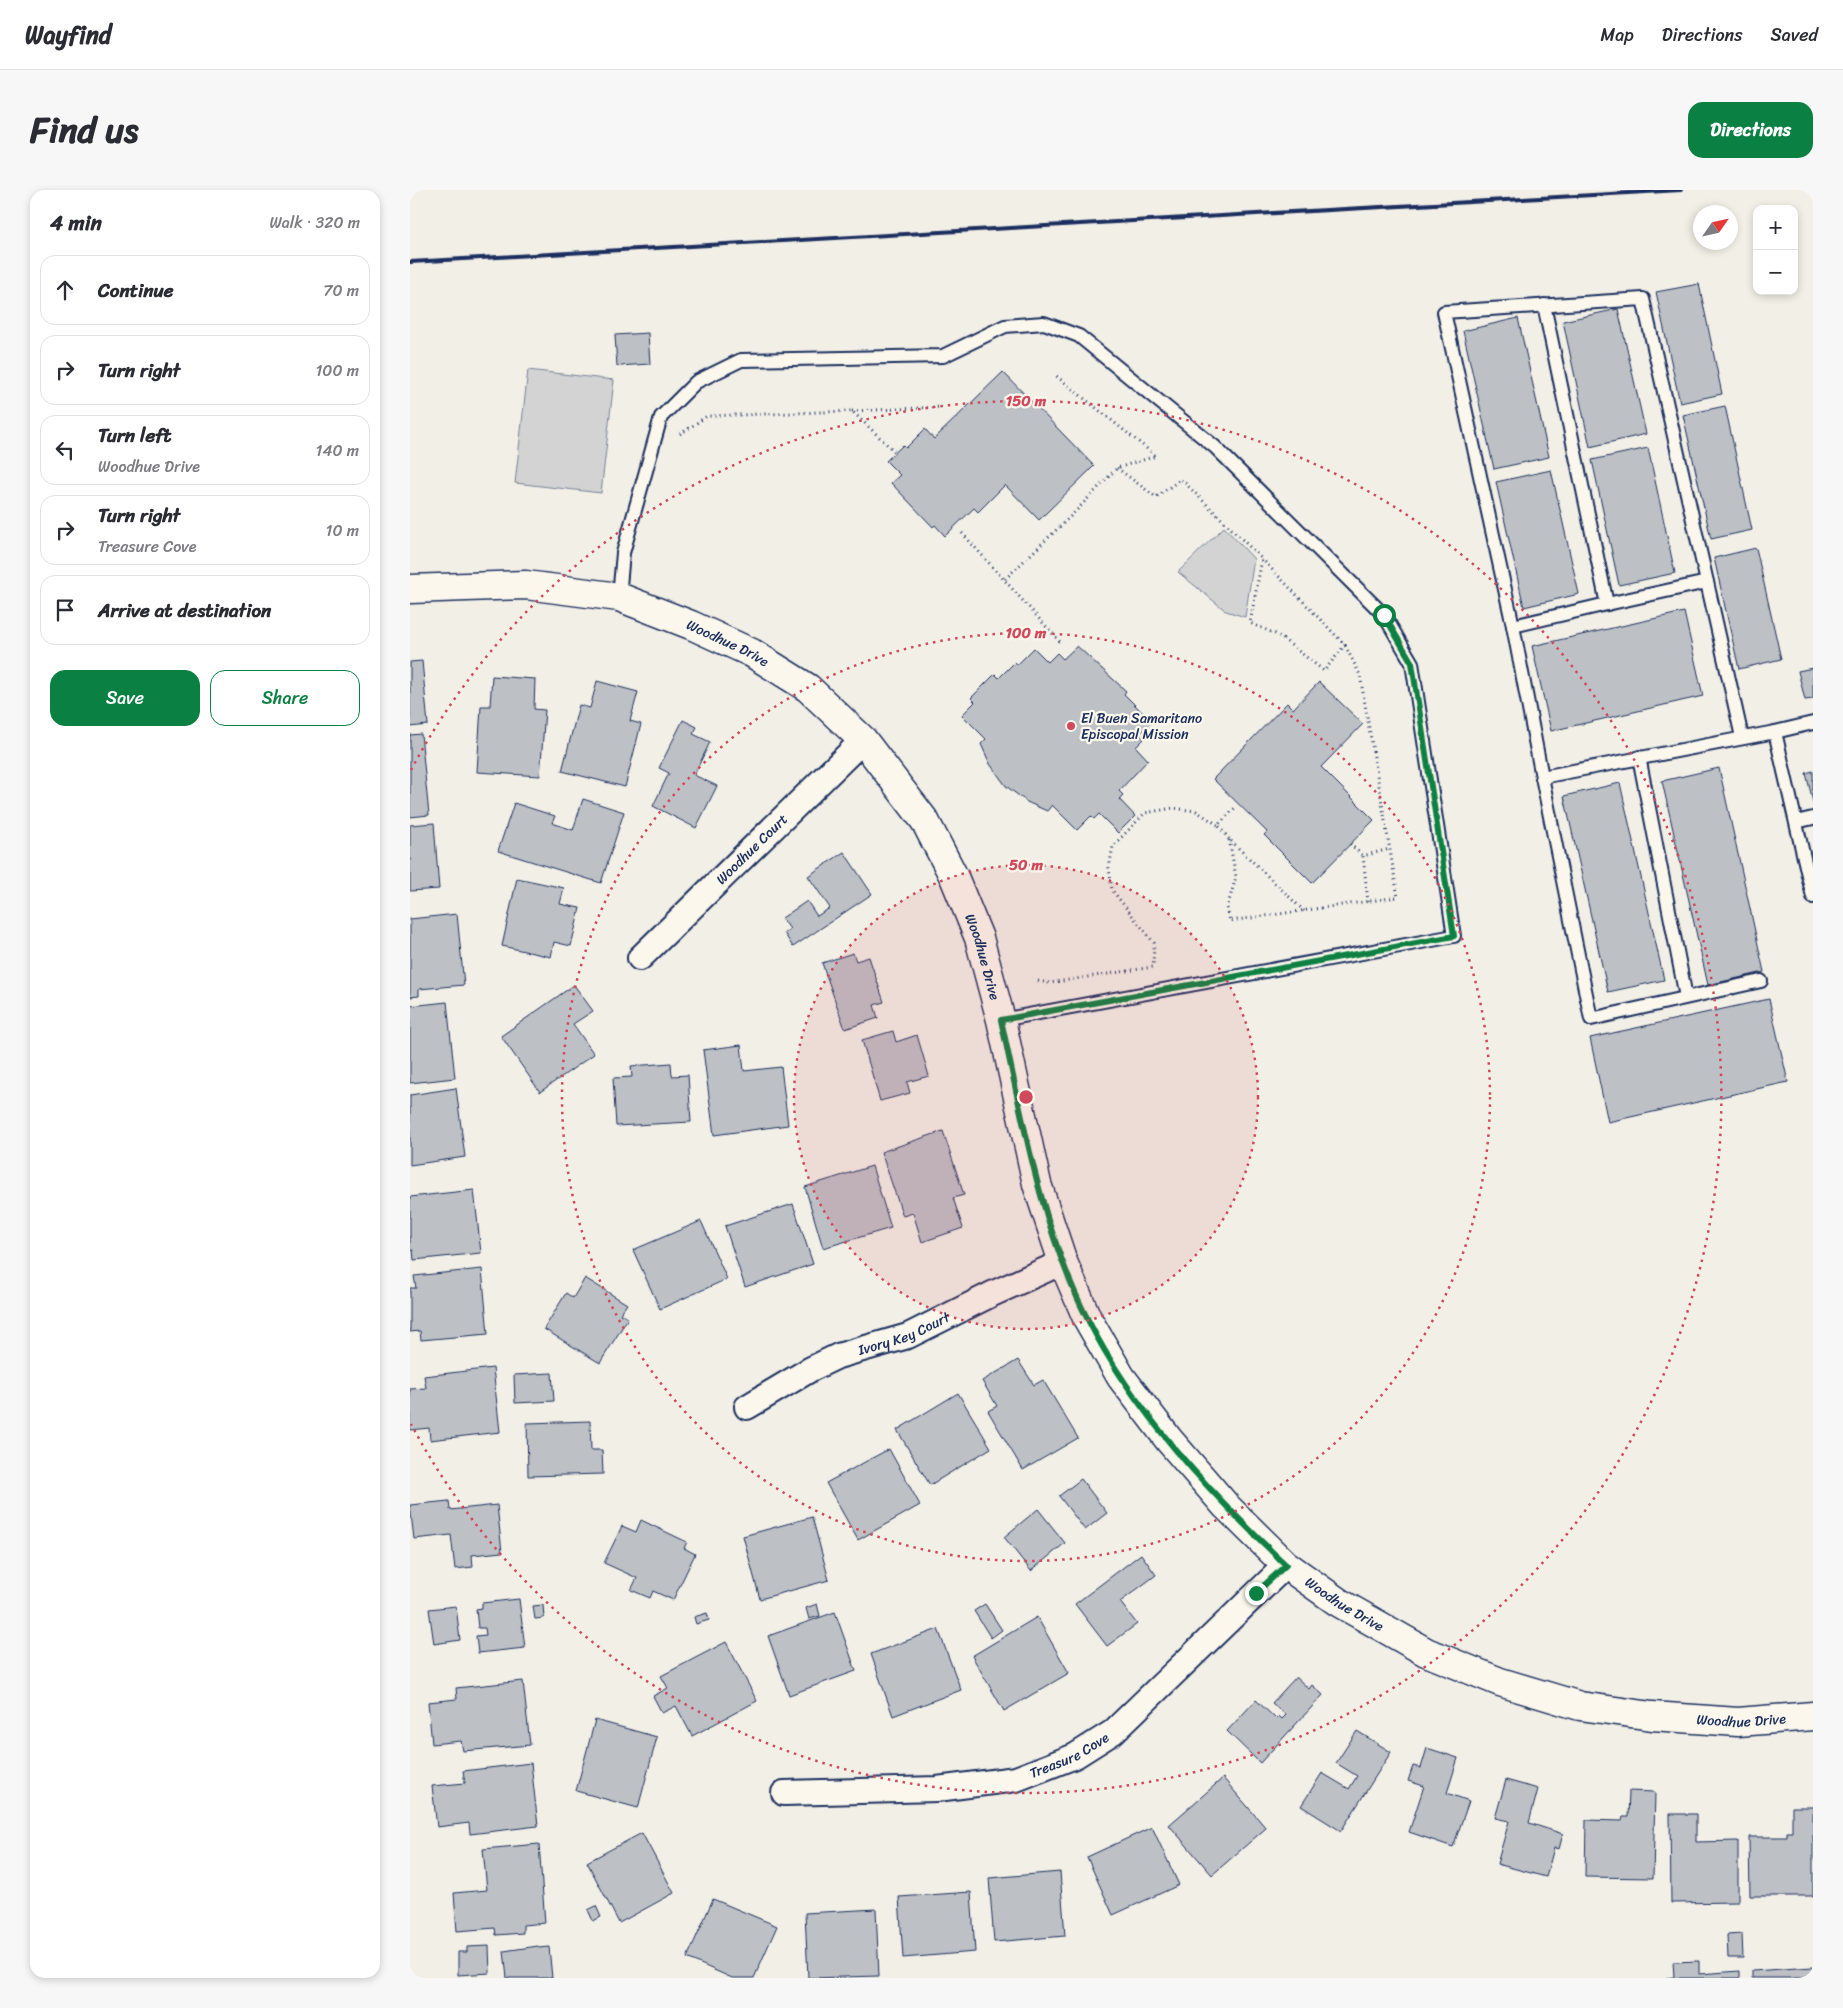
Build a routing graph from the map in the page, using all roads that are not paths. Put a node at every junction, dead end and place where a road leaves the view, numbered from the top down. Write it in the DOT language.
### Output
graph roads {
  1 [pos="1544,305"];
  2 [pos="1707,582"];
  3 [pos="410,589"];
  4 [pos="619,597"];
  5 [pos="1607,604"];
  6 [pos="1513,626"];
  7 [pos="1813,723"];
  8 [pos="1775,732"];
  9 [pos="1742,737"];
  10 [pos="863,740"];
  11 [pos="1639,757"];
  12 [pos="1542,777"];
  13 [pos="1813,818"];
  14 [pos="1796,822"];
  15 [pos="1813,897"];
  16 [pos="640,958"];
  17 [pos="1761,981"];
  18 [pos="1686,998"];
  19 [pos="1001,1020"];
  20 [pos="1063,1262"];
  21 [pos="747,1407"];
  22 [pos="1286,1565"];
  23 [pos="1813,1716"];
  24 [pos="784,1793"];
  1 -- 2 [label="lane"];
  1 -- 5 [label="lane"];
  1 -- 6 [label="lane"];
  2 -- 5 [label="lane"];
  2 -- 9 [label="lane"];
  3 -- 4 [label="street, Woodhue Drive"];
  4 -- 10 [label="street, Woodhue Drive"];
  4 -- 19 [label="lane"];
  5 -- 6 [label="lane"];
  6 -- 12 [label="lane"];
  7 -- 8 [label="lane"];
  8 -- 9 [label="lane"];
  8 -- 14 [label="lane"];
  9 -- 11 [label="lane"];
  10 -- 16 [label="street, Woodhue Court"];
  10 -- 19 [label="street, Woodhue Drive"];
  11 -- 12 [label="lane"];
  11 -- 18 [label="lane"];
  12 -- 18 [label="lane"];
  13 -- 14 [label="lane"];
  14 -- 15 [label="lane"];
  17 -- 18 [label="lane"];
  19 -- 20 [label="street, Woodhue Drive"];
  20 -- 21 [label="street, Ivory Key Court"];
  20 -- 22 [label="street, Woodhue Drive"];
  22 -- 23 [label="street, Woodhue Drive"];
  22 -- 24 [label="street, Treasure Cove"];
}
